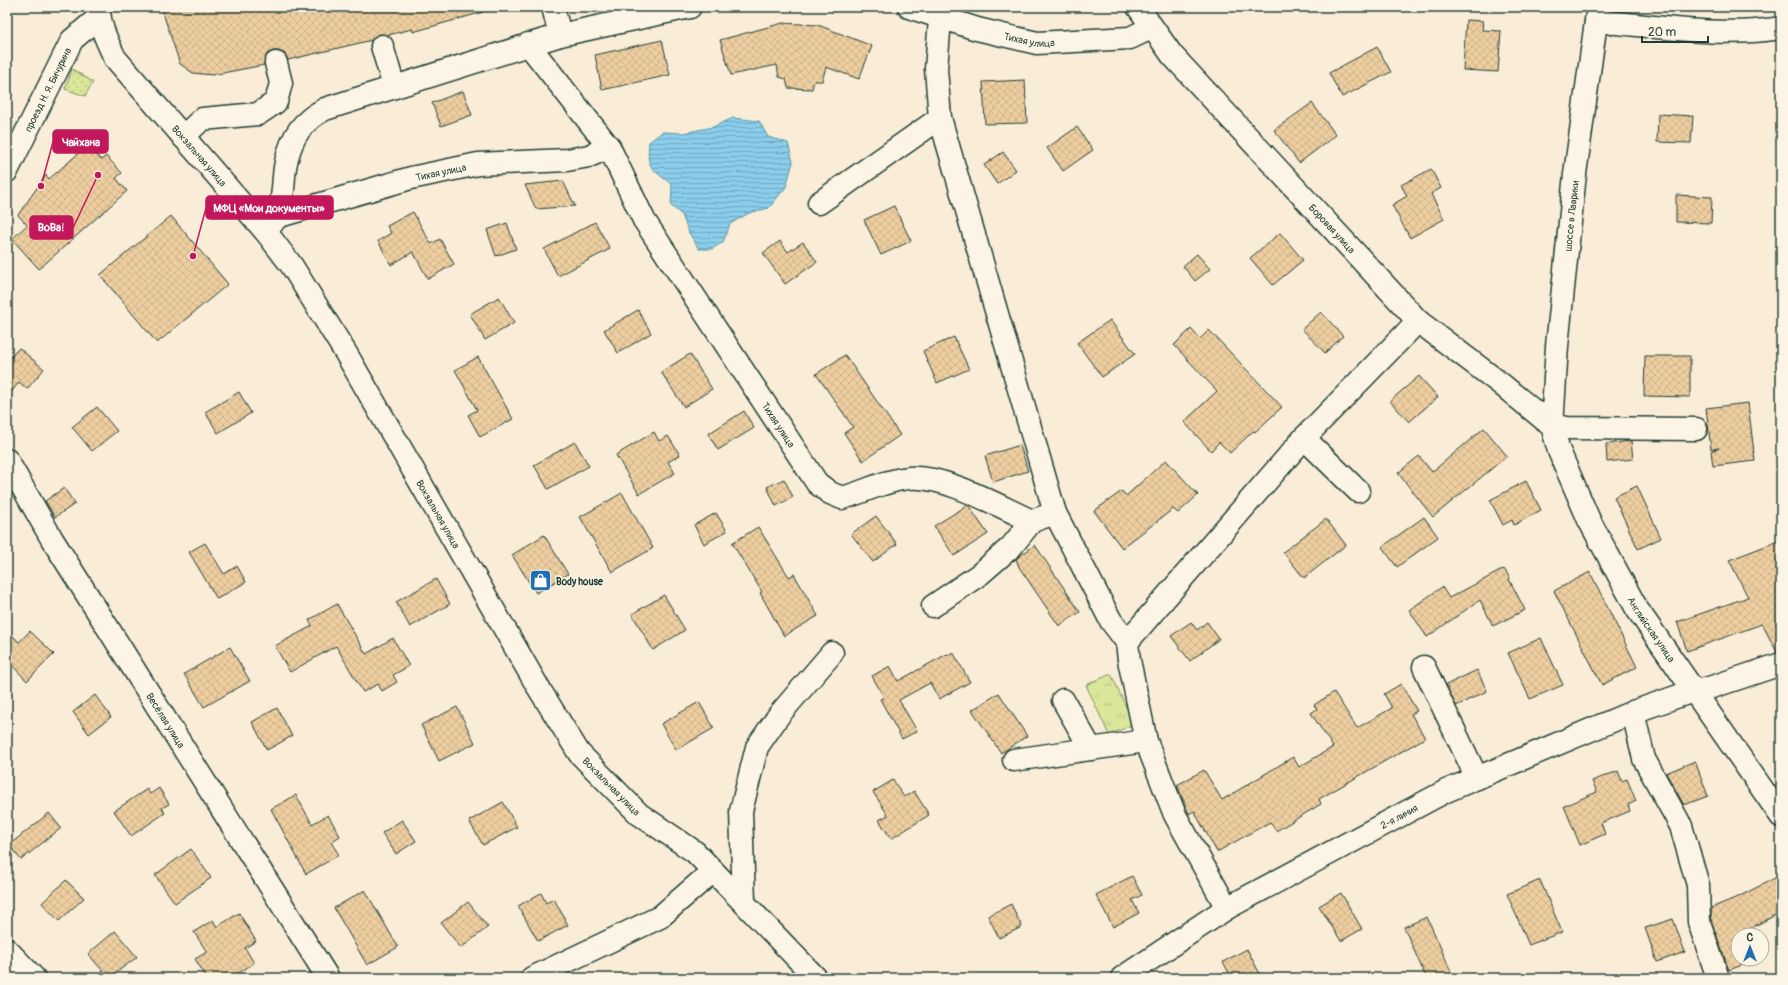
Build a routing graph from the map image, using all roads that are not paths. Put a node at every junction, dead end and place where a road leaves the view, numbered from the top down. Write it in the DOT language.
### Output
graph roads {
  1 [pos="553,7"];
  2 [pos="690,7"];
  3 [pos="1138,7"];
  4 [pos="922,11"];
  5 [pos="99,12"];
  6 [pos="1597,14"];
  7 [pos="1151,28"];
  8 [pos="1781,28"];
  9 [pos="560,35"];
  10 [pos="528,44"];
  11 [pos="382,46"];
  12 [pos="276,63"];
  13 [pos="394,87"];
  14 [pos="940,118"];
  15 [pos="183,137"];
  16 [pos="609,147"];
  17 [pos="7,170"];
  18 [pos="819,204"];
  19 [pos="271,224"];
  20 [pos="1418,321"];
  21 [pos="1552,426"];
  22 [pos="1696,429"];
  23 [pos="1304,438"];
  24 [pos="7,460"];
  25 [pos="1358,491"];
  26 [pos="1055,513"];
  27 [pos="1032,521"];
  28 [pos="933,606"];
  29 [pos="1127,642"];
  30 [pos="832,653"];
  31 [pos="1781,664"];
  32 [pos="1424,667"];
  33 [pos="1693,691"];
  34 [pos="1063,700"];
  35 [pos="1633,712"];
  36 [pos="1146,741"];
  37 [pos="1091,749"];
  38 [pos="1014,760"];
  39 [pos="1477,778"];
  40 [pos="1781,816"];
  41 [pos="713,871"];
  42 [pos="744,902"];
  43 [pos="1227,908"];
  44 [pos="7,950"];
  45 [pos="34,978"];
  46 [pos="328,978"];
  47 [pos="532,978"];
  48 [pos="816,978"];
  49 [pos="1122,978"];
  50 [pos="1718,978"];
  1 -- 9 [label="street"];
  2 -- 9 [label="street"];
  3 -- 7 [label="street, Боровая улица"];
  4 -- 7 [label="street, Тихая улица"];
  4 -- 14 [label="street"];
  5 -- 15 [label="street, Вокзальная улица"];
  5 -- 17 [label="street, проезд Н. Я. Бичурина"];
  6 -- 8 [label="street"];
  6 -- 21 [label="street, шоссе в Лаврики"];
  7 -- 20 [label="street, Боровая улица"];
  9 -- 10 [label="street"];
  10 -- 13 [label="street"];
  10 -- 16 [label="street, Тихая улица"];
  11 -- 13 [label="street"];
  12 -- 15 [label="street"];
  13 -- 19 [label="street"];
  14 -- 18 [label="street"];
  14 -- 26 [label="street"];
  15 -- 19 [label="street, Вокзальная улица"];
  16 -- 19 [label="street, Тихая улица"];
  16 -- 27 [label="street, Тихая улица"];
  19 -- 41 [label="street, Вокзальная улица"];
  20 -- 21 [label="street, Боровая улица"];
  20 -- 23 [label="street"];
  21 -- 22 [label="street"];
  21 -- 33 [label="street, Английская улица"];
  23 -- 25 [label="street"];
  23 -- 29 [label="street"];
  24 -- 46 [label="street, Весёлая улица"];
  26 -- 27 [label="street"];
  26 -- 29 [label="street"];
  27 -- 28 [label="street"];
  29 -- 36 [label="street"];
  30 -- 42 [label="street"];
  31 -- 33 [label="street, 2-я линия"];
  32 -- 39 [label="street"];
  33 -- 35 [label="street, 2-я линия"];
  33 -- 40 [label="street, Английская улица"];
  34 -- 37 [label="street"];
  35 -- 39 [label="street, 2-я линия"];
  35 -- 50 [label="street"];
  36 -- 37 [label="street"];
  36 -- 43 [label="street"];
  37 -- 38 [label="street"];
  39 -- 43 [label="street, 2-я линия"];
  41 -- 42 [label="street, Вокзальная улица"];
  41 -- 47 [label="street"];
  42 -- 48 [label="street, Вокзальная улица"];
  43 -- 49 [label="street, 2-я линия"];
  44 -- 45 [label="street"];
}
